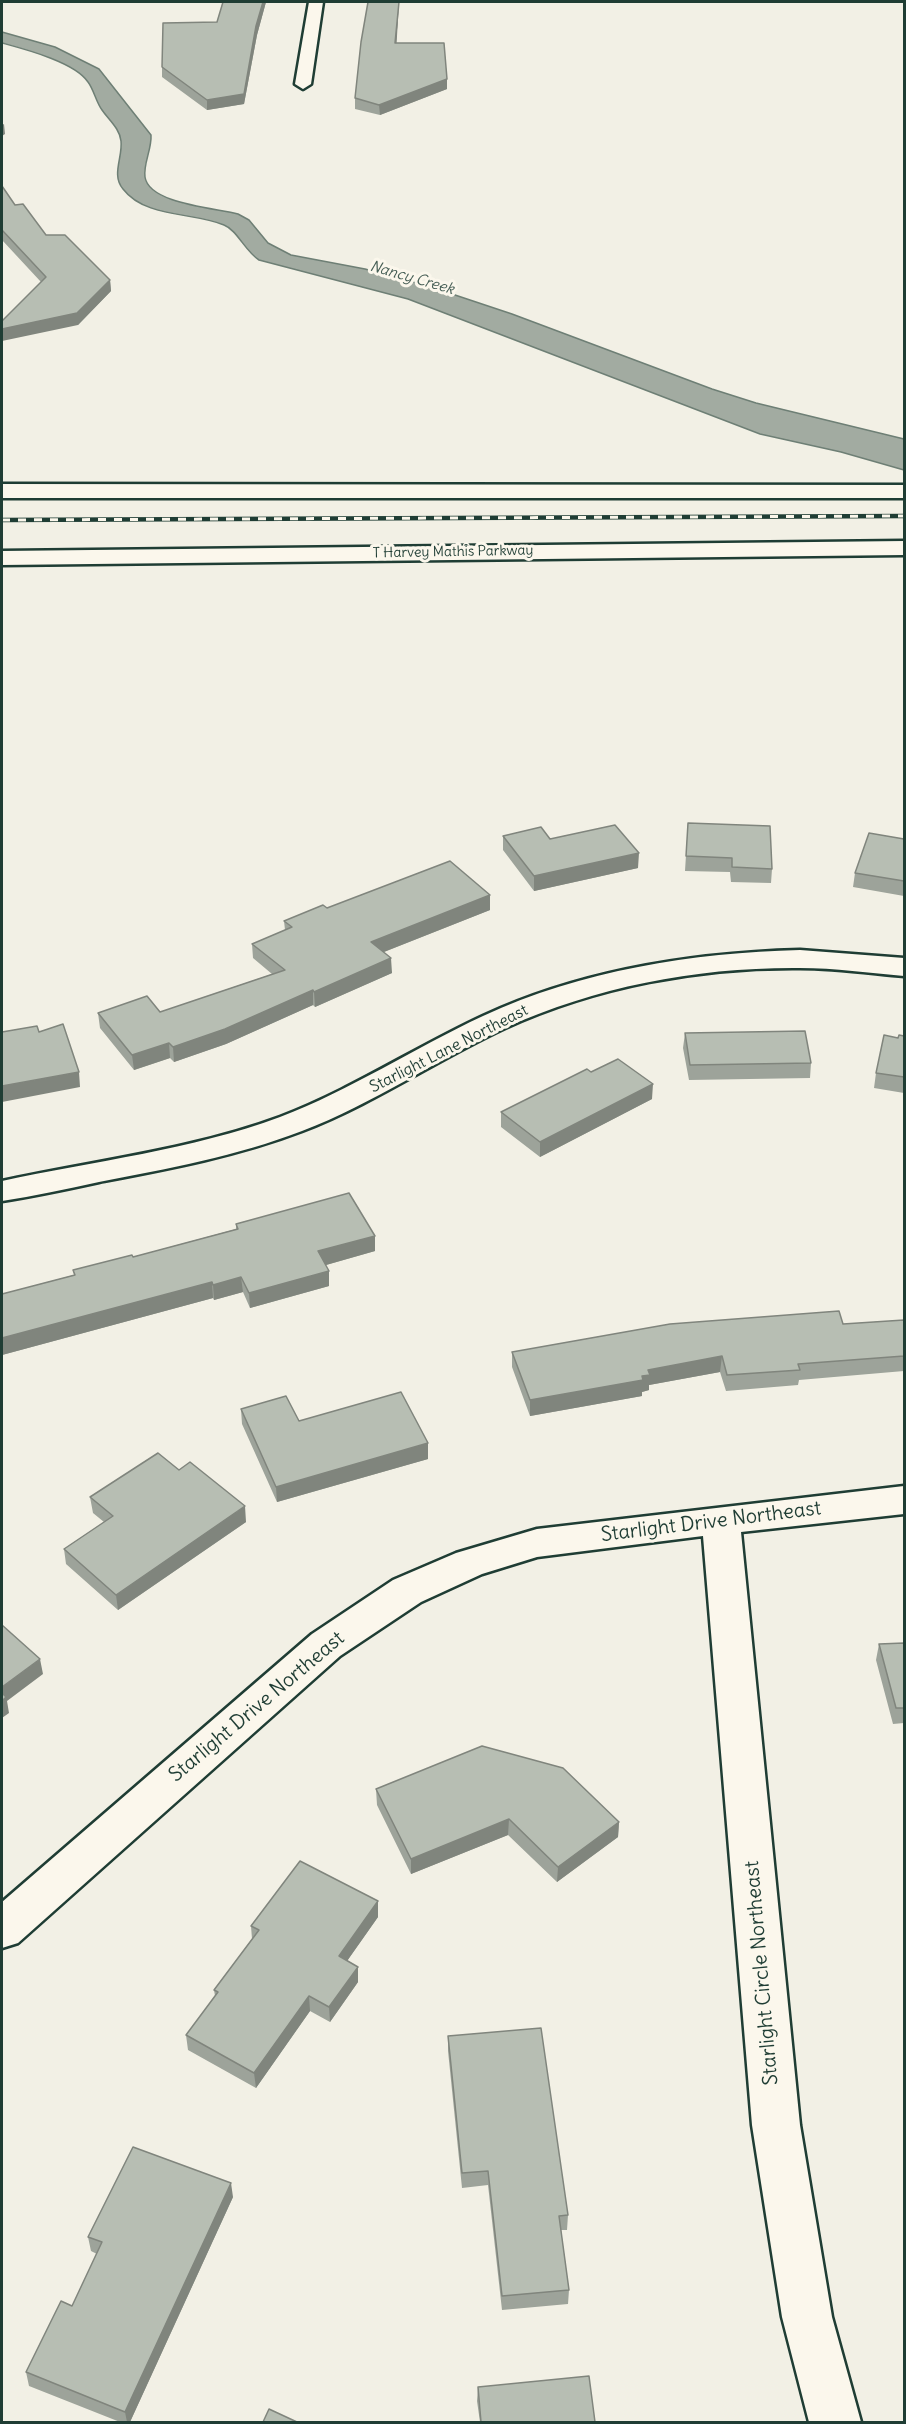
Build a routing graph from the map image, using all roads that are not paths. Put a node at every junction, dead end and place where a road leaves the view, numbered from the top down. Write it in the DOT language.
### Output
graph roads {
  1 [pos="316,2"];
  2 [pos="303,84"];
  3 [pos="2,491"];
  4 [pos="904,492"];
  5 [pos="904,548"];
  6 [pos="2,558"];
  7 [pos="904,967"];
  8 [pos="2,1191"];
  9 [pos="904,1500"];
  10 [pos="721,1520"];
  11 [pos="2,1929"];
  12 [pos="835,2422"];
  1 -- 2 [label="main road"];
  3 -- 4 [label="main road"];
  5 -- 6 [label="main road, T Harvey Mathis Parkway"];
  7 -- 8 [label="main road, Starlight Lane Northeast"];
  9 -- 10 [label="main road, Starlight Drive Northeast"];
  10 -- 11 [label="main road, Starlight Drive Northeast"];
  10 -- 12 [label="main road, Starlight Circle Northeast"];
}
